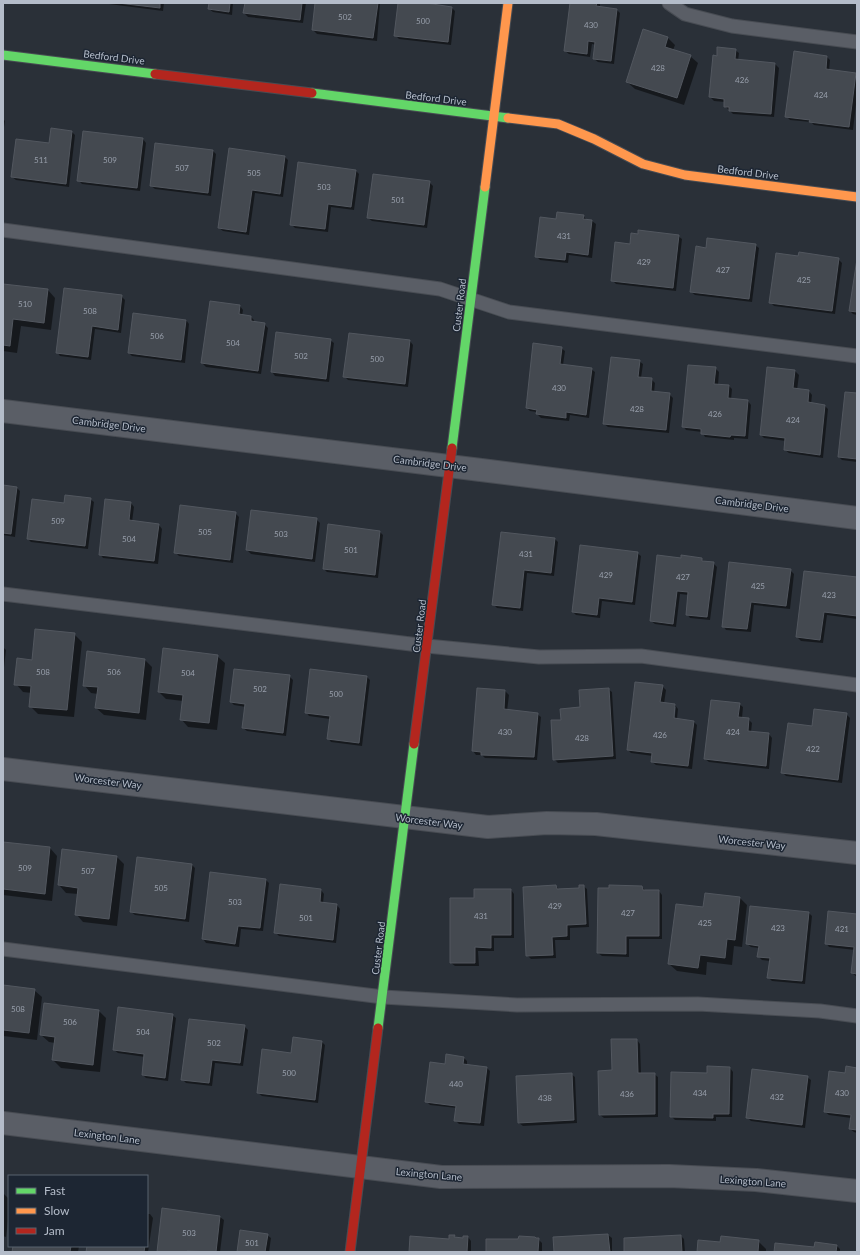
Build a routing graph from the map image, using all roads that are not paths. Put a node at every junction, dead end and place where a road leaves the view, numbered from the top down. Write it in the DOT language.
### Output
graph roads {
  1 [pos="508,3"];
  2 [pos="669,3"];
  3 [pos="857,42"];
  4 [pos="3,55"];
  5 [pos="494,116"];
  6 [pos="857,197"];
  7 [pos="3,230"];
  8 [pos="471,300"];
  9 [pos="857,356"];
  10 [pos="3,410"];
  11 [pos="450,466"];
  12 [pos="857,518"];
  13 [pos="3,594"];
  14 [pos="427,646"];
  15 [pos="857,685"];
  16 [pos="3,769"];
  17 [pos="405,818"];
  18 [pos="857,853"];
  19 [pos="3,949"];
  20 [pos="383,997"];
  21 [pos="857,1016"];
  22 [pos="3,1123"];
  23 [pos="361,1167"];
  24 [pos="857,1192"];
  25 [pos="350,1252"];
  1 -- 5 [label="street, Custer Road"];
  2 -- 3 [label="lane"];
  4 -- 5 [label="street, Bedford Drive"];
  5 -- 6 [label="street, Bedford Drive"];
  5 -- 8 [label="street, Custer Road"];
  7 -- 8 [label="lane"];
  8 -- 9 [label="lane"];
  8 -- 11 [label="street, Custer Road"];
  10 -- 11 [label="street, Cambridge Drive"];
  11 -- 12 [label="street, Cambridge Drive"];
  11 -- 14 [label="street, Custer Road"];
  13 -- 14 [label="lane"];
  14 -- 15 [label="lane"];
  14 -- 17 [label="street, Custer Road"];
  16 -- 17 [label="street, Worcester Way"];
  17 -- 18 [label="street, Worcester Way"];
  17 -- 20 [label="street, Custer Road"];
  19 -- 20 [label="lane"];
  20 -- 21 [label="lane"];
  20 -- 23 [label="street, Custer Road"];
  22 -- 23 [label="street, Lexington Lane"];
  23 -- 24 [label="street, Lexington Lane"];
  23 -- 25 [label="street, Custer Road"];
}
